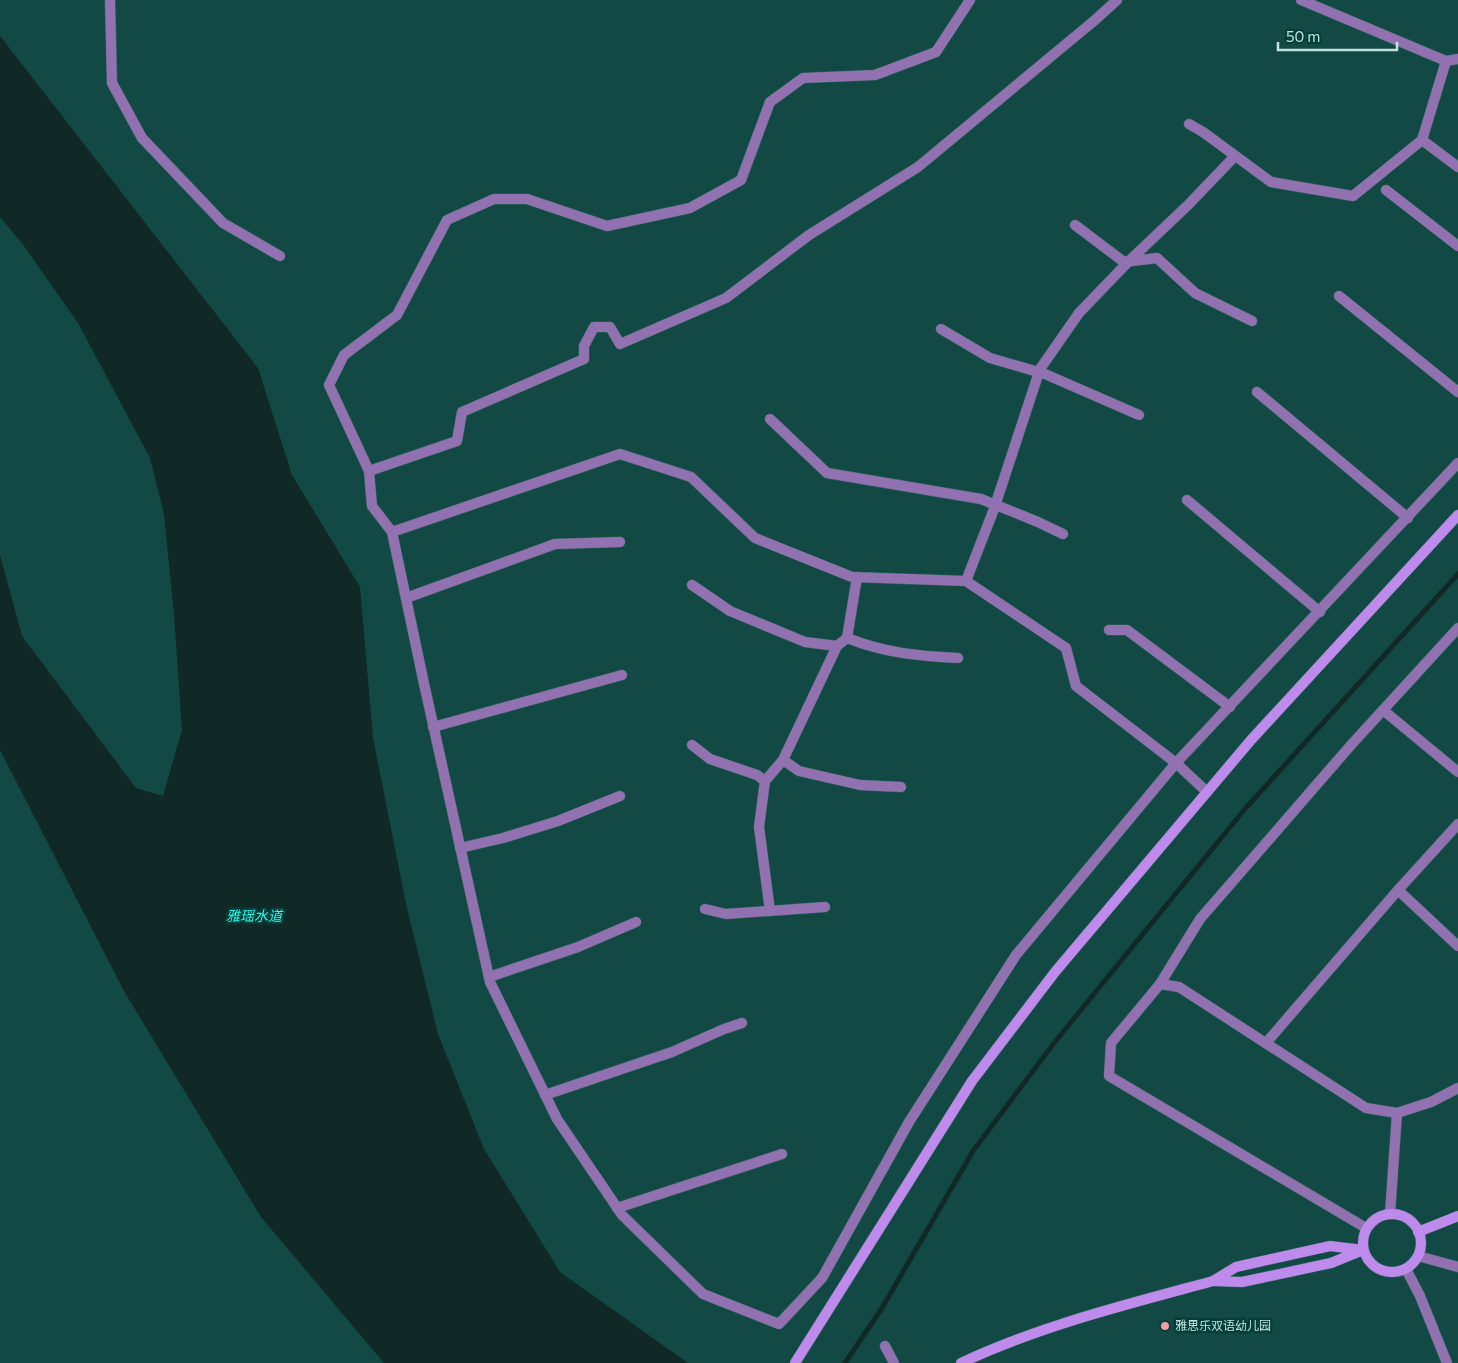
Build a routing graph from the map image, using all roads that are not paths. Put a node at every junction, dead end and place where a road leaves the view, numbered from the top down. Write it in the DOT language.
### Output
graph roads {
  1 [pos="110,0"];
  2 [pos="970,0"];
  3 [pos="1117,0"];
  4 [pos="1302,0"];
  5 [pos="1458,59"];
  6 [pos="1446,61"];
  7 [pos="1189,124"];
  8 [pos="1422,140"];
  9 [pos="1235,156"];
  10 [pos="1458,167"];
  11 [pos="1386,190"];
  12 [pos="1075,224"];
  13 [pos="1458,246"];
  14 [pos="280,256"];
  15 [pos="1129,261"];
  16 [pos="1339,296"];
  17 [pos="1252,321"];
  18 [pos="941,329"];
  19 [pos="1257,392"];
  20 [pos="1458,392"];
  21 [pos="1139,415"];
  22 [pos="770,418"];
  23 [pos="1458,463"];
  24 [pos="369,471"];
  25 [pos="1186,500"];
  26 [pos="1458,515"];
  27 [pos="1408,518"];
  28 [pos="392,532"];
  29 [pos="1063,534"];
  30 [pos="620,542"];
  31 [pos="857,577"];
  32 [pos="966,581"];
  33 [pos="692,584"];
  34 [pos="406,598"];
  35 [pos="1320,612"];
  36 [pos="1458,628"];
  37 [pos="1109,630"];
  38 [pos="848,638"];
  39 [pos="837,646"];
  40 [pos="958,658"];
  41 [pos="622,675"];
  42 [pos="1230,707"];
  43 [pos="1383,710"];
  44 [pos="433,727"];
  45 [pos="692,746"];
  46 [pos="783,760"];
  47 [pos="1176,764"];
  48 [pos="1458,772"];
  49 [pos="765,781"];
  50 [pos="901,788"];
  51 [pos="1207,792"];
  52 [pos="620,796"];
  53 [pos="1458,824"];
  54 [pos="460,848"];
  55 [pos="1398,890"];
  56 [pos="705,908"];
  57 [pos="825,908"];
  58 [pos="770,912"];
  59 [pos="636,922"];
  60 [pos="1458,946"];
  61 [pos="489,977"];
  62 [pos="1160,984"];
  63 [pos="742,1023"];
  64 [pos="1266,1043"];
  65 [pos="1458,1088"];
  66 [pos="545,1095"];
  67 [pos="1397,1113"];
  68 [pos="782,1154"];
  69 [pos="617,1208"];
  70 [pos="1390,1214"];
  71 [pos="1458,1216"];
  72 [pos="1366,1228"];
  73 [pos="1418,1232"];
  74 [pos="1363,1250"];
  75 [pos="1418,1256"];
  76 [pos="1458,1267"];
  77 [pos="1406,1268"];
  78 [pos="1213,1281"];
  79 [pos="885,1346"];
  80 [pos="795,1363"];
  81 [pos="894,1363"];
  82 [pos="961,1363"];
  83 [pos="1448,1363"];
  1 -- 14 [label="street"];
  2 -- 24 [label="street"];
  3 -- 24 [label="street"];
  4 -- 6 [label="street"];
  5 -- 6 [label="street"];
  6 -- 8 [label="street"];
  7 -- 9 [label="street"];
  8 -- 9 [label="street"];
  8 -- 10 [label="street"];
  9 -- 15 [label="street"];
  11 -- 13 [label="street"];
  12 -- 15 [label="street"];
  15 -- 17 [label="street"];
  15 -- 32 [label="street"];
  16 -- 20 [label="street"];
  18 -- 21 [label="street"];
  19 -- 27 [label="street"];
  22 -- 29 [label="street"];
  23 -- 27 [label="street"];
  24 -- 28 [label="street"];
  25 -- 35 [label="street"];
  26 -- 51 [label="street"];
  27 -- 35 [label="street"];
  28 -- 31 [label="street"];
  28 -- 34 [label="street"];
  30 -- 34 [label="street"];
  31 -- 32 [label="street"];
  31 -- 38 [label="street"];
  32 -- 47 [label="street"];
  33 -- 39 [label="street"];
  34 -- 44 [label="street"];
  35 -- 42 [label="street"];
  36 -- 43 [label="street"];
  37 -- 42 [label="street"];
  38 -- 39 [label="street"];
  38 -- 40 [label="street"];
  39 -- 46 [label="street"];
  41 -- 44 [label="street"];
  42 -- 47 [label="street"];
  43 -- 48 [label="street"];
  43 -- 62 [label="street"];
  44 -- 54 [label="street"];
  45 -- 49 [label="street"];
  46 -- 49 [label="street"];
  46 -- 50 [label="street"];
  47 -- 51 [label="street"];
  47 -- 69 [label="street"];
  49 -- 58 [label="street"];
  51 -- 80 [label="street"];
  52 -- 54 [label="street"];
  53 -- 55 [label="street"];
  54 -- 61 [label="street"];
  55 -- 60 [label="street"];
  55 -- 64 [label="street"];
  56 -- 58 [label="street"];
  57 -- 58 [label="street"];
  59 -- 61 [label="street"];
  61 -- 66 [label="street"];
  62 -- 64 [label="street"];
  62 -- 72 [label="street"];
  63 -- 66 [label="street"];
  64 -- 67 [label="street"];
  65 -- 67 [label="street"];
  66 -- 69 [label="street"];
  67 -- 70 [label="street"];
  68 -- 69 [label="street"];
  70 -- 72 [label="street"];
  70 -- 73 [label="street"];
  71 -- 73 [label="street"];
  72 -- 74 [label="street"];
  73 -- 75 [label="street"];
  74 -- 77 [label="street"];
  74 -- 78 [label="street"];
  74 -- 78 [label="street"];
  75 -- 76 [label="street"];
  75 -- 77 [label="street"];
  77 -- 83 [label="street"];
  78 -- 82 [label="street"];
  79 -- 81 [label="street"];
}
